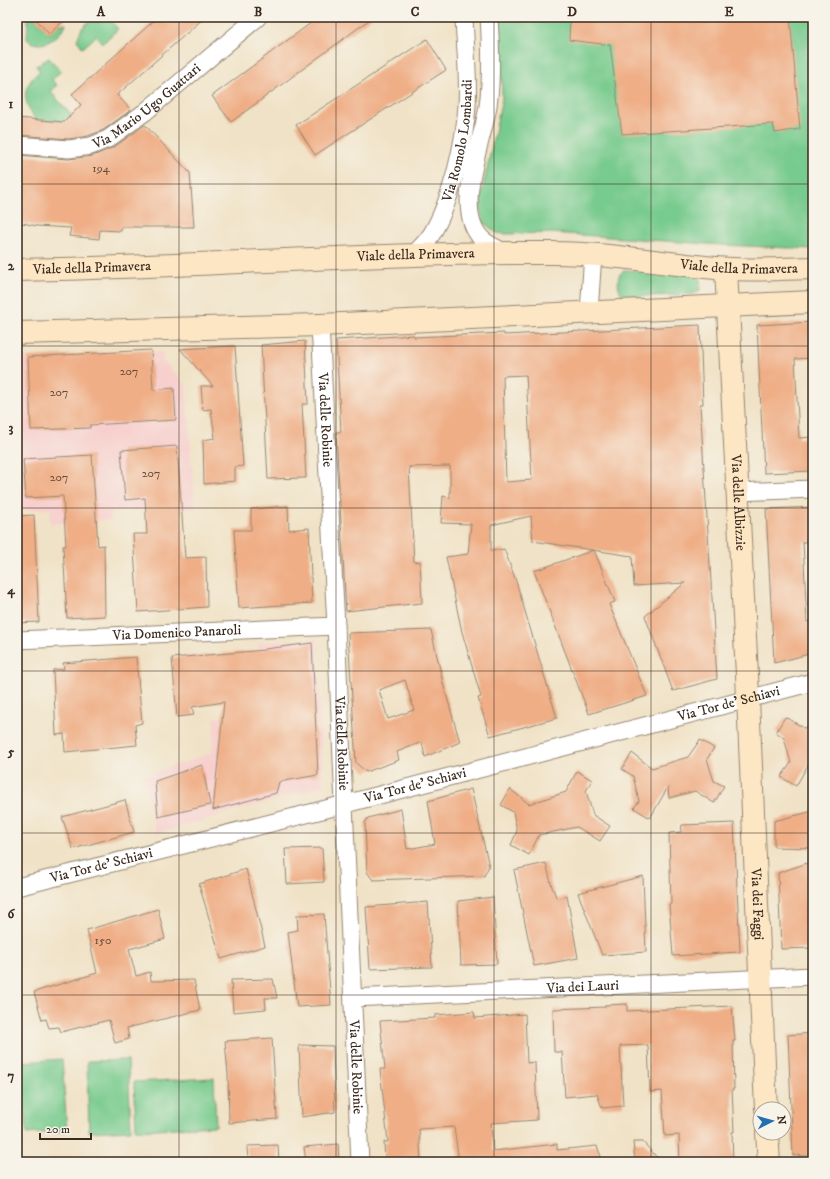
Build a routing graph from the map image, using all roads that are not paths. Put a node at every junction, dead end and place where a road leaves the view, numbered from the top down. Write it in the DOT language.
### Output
graph roads {
  1 [pos="258,17"];
  2 [pos="464,17"];
  3 [pos="489,17"];
  4 [pos="17,144"];
  5 [pos="506,253"];
  6 [pos="414,254"];
  7 [pos="592,254"];
  8 [pos="813,268"];
  9 [pos="726,269"];
  10 [pos="17,270"];
  11 [pos="813,302"];
  12 [pos="727,305"];
  13 [pos="589,312"];
  14 [pos="320,325"];
  15 [pos="17,333"];
  16 [pos="813,489"];
  17 [pos="736,492"];
  18 [pos="336,626"];
  19 [pos="17,640"];
  20 [pos="813,682"];
  21 [pos="748,700"];
  22 [pos="344,805"];
  23 [pos="17,887"];
  24 [pos="759,978"];
  25 [pos="811,981"];
  26 [pos="353,998"];
  27 [pos="766,1101"];
  28 [pos="768,1141"];
  29 [pos="360,1162"];
  30 [pos="769,1162"];
  1 -- 4 [label="street, Via Mario Ugo Guattari"];
  2 -- 6 [label="street, Via Romolo Lombardi"];
  3 -- 5 [label="street, Via Romolo Lombardi"];
  5 -- 6 [label="main road, Viale della Primavera"];
  5 -- 7 [label="main road, Viale della Primavera"];
  6 -- 10 [label="main road, Viale della Primavera"];
  7 -- 9 [label="main road, Viale della Primavera"];
  7 -- 13 [label="street"];
  8 -- 9 [label="main road, Viale della Primavera"];
  9 -- 12 [label="main road, Via delle Albizzie"];
  11 -- 12 [label="main road"];
  12 -- 13 [label="main road"];
  12 -- 17 [label="main road, Via delle Albizzie"];
  13 -- 14 [label="main road"];
  14 -- 15 [label="main road"];
  14 -- 18 [label="street, Via delle Robinie"];
  16 -- 17 [label="street"];
  17 -- 21 [label="main road, Via delle Albizzie"];
  18 -- 19 [label="street, Via Domenico Panaroli"];
  18 -- 22 [label="street, Via delle Robinie"];
  20 -- 21 [label="street, Via Tor de' Schiavi"];
  21 -- 22 [label="street, Via Tor de' Schiavi"];
  21 -- 24 [label="main road, Via dei Faggi"];
  22 -- 23 [label="street, Via Tor de' Schiavi"];
  22 -- 26 [label="street, Via delle Robinie"];
  24 -- 25 [label="street, Via dei Lauri"];
  24 -- 26 [label="street, Via dei Lauri"];
  24 -- 27 [label="main road, Via dei Faggi"];
  26 -- 29 [label="street, Via delle Robinie"];
  28 -- 30 [label="main road"];
}
